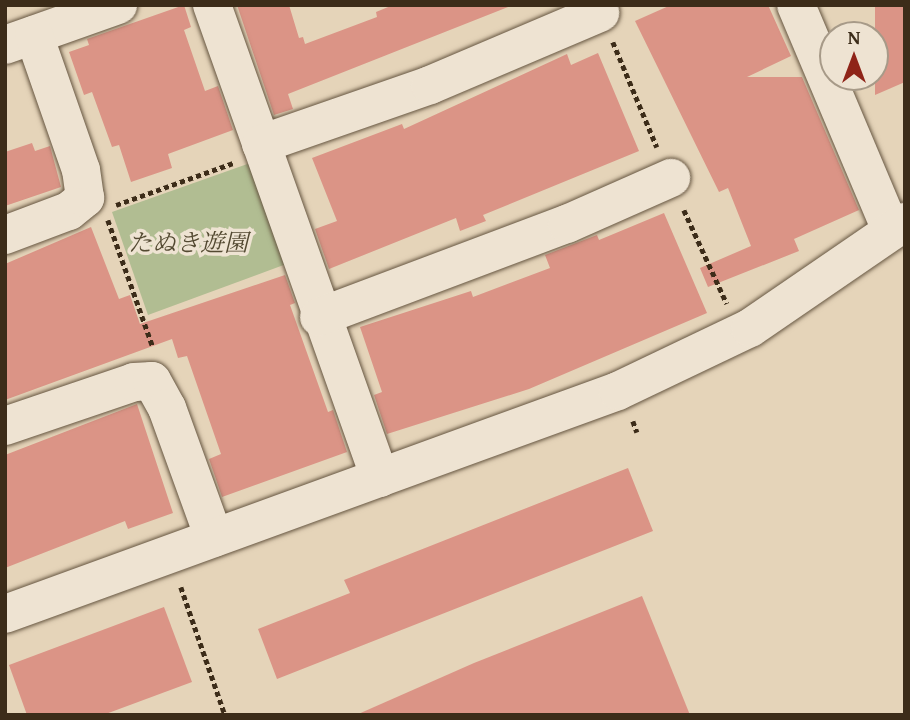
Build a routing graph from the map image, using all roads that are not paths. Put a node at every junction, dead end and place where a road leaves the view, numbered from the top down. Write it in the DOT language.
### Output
graph roads {
  1 [pos="118,5"];
  2 [pos="212,5"];
  3 [pos="796,5"];
  4 [pos="600,13"];
  5 [pos="20,40"];
  6 [pos="261,144"];
  7 [pos="671,178"];
  8 [pos="898,226"];
  9 [pos="5,234"];
  10 [pos="319,317"];
  11 [pos="5,426"];
  12 [pos="380,478"];
  13 [pos="214,538"];
  14 [pos="5,614"];
  1 -- 5 [label="street"];
  2 -- 6 [label="street"];
  3 -- 8 [label="street"];
  4 -- 6 [label="street"];
  5 -- 9 [label="street"];
  6 -- 10 [label="street"];
  7 -- 10 [label="street"];
  8 -- 12 [label="street"];
  10 -- 12 [label="street"];
  11 -- 13 [label="street"];
  12 -- 13 [label="street"];
  13 -- 14 [label="street"];
}
